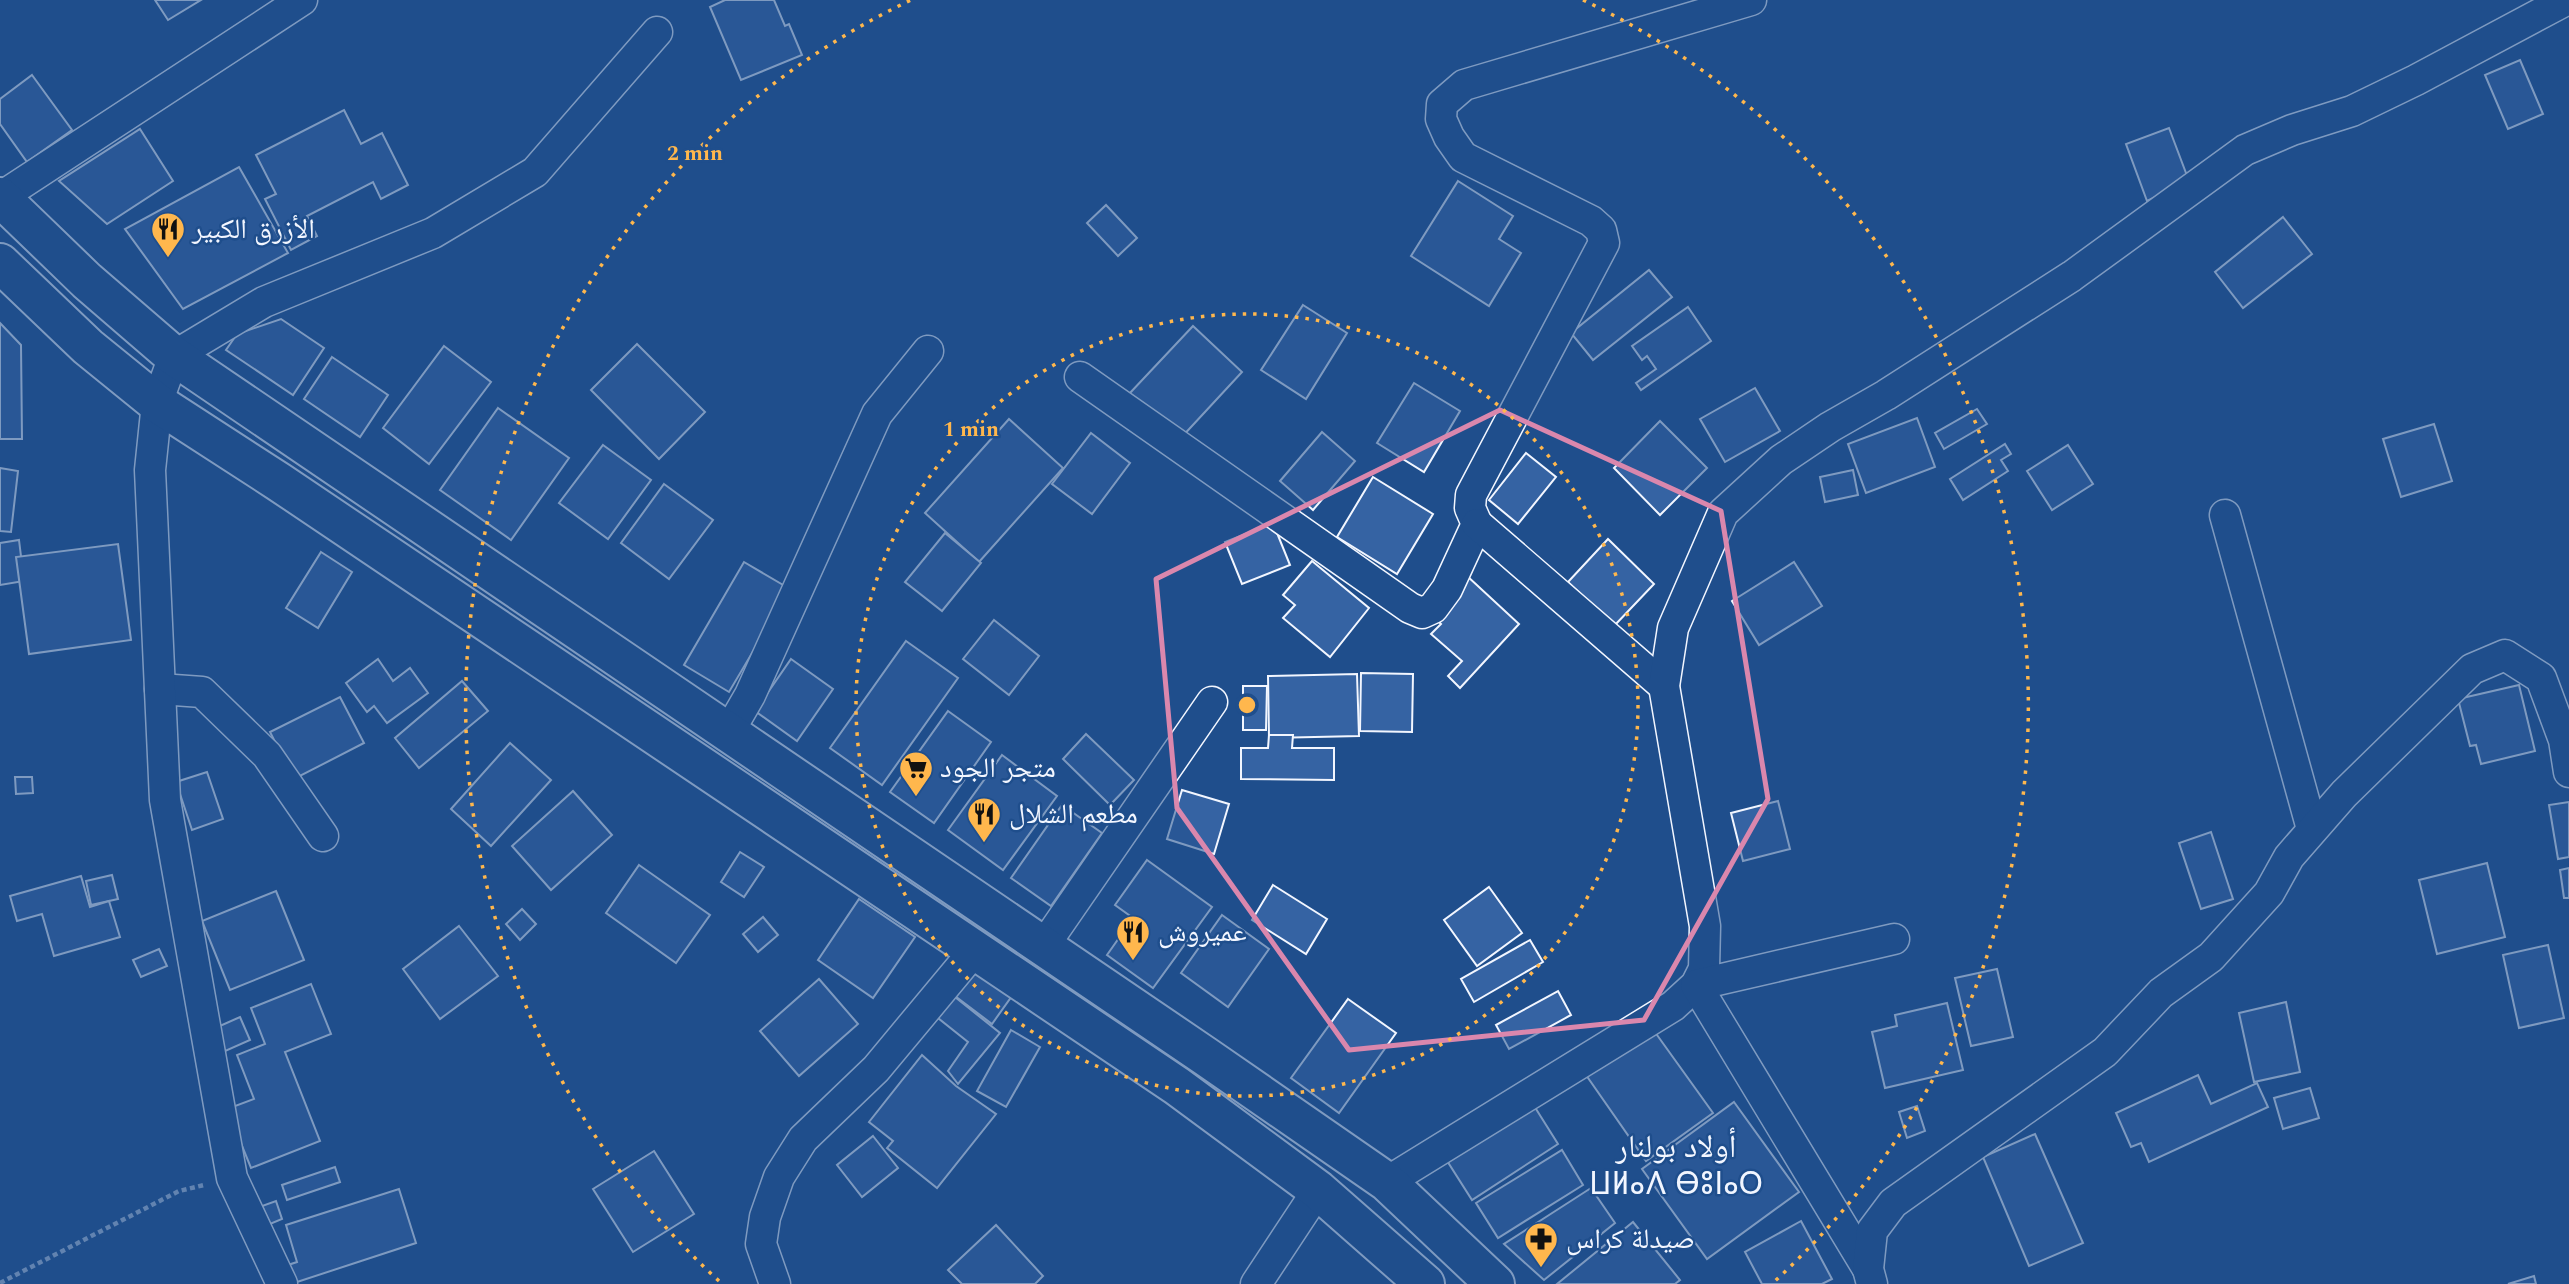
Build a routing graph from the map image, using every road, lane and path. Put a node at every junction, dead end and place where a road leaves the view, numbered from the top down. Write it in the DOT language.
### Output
graph roads {
  1 [pos="302,0"];
  2 [pos="1751,0"];
  3 [pos="2566,0"];
  4 [pos="657,33"];
  5 [pos="0,197"];
  6 [pos="0,263"];
  7 [pos="928,351"];
  8 [pos="174,356"];
  9 [pos="1080,377"];
  10 [pos="157,403"];
  11 [pos="2225,515"];
  12 [pos="1478,524"];
  13 [pos="1664,685"];
  14 [pos="160,689"];
  15 [pos="1212,702"];
  16 [pos="728,733"];
  17 [pos="2569,772"];
  18 [pos="2312,829"];
  19 [pos="323,836"];
  20 [pos="1894,939"];
  21 [pos="1042,947"];
  22 [pos="975,950"];
  23 [pos="1696,985"];
  24 [pos="232,1178"];
  25 [pos="1387,1182"];
  26 [pos="1318,1190"];
  27 [pos="1870,1276"];
  28 [pos="0,1283"];
  29 [pos="282,1284"];
  30 [pos="775,1284"];
  31 [pos="1256,1284"];
  32 [pos="1425,1284"];
  33 [pos="1495,1284"];
  1 -- 5 [label="street"];
  2 -- 12 [label="street"];
  3 -- 13 [label="street"];
  4 -- 8 [label="street"];
  5 -- 8 [label="main road"];
  6 -- 10 [label="main road"];
  7 -- 16 [label="street"];
  8 -- 10 [label="street"];
  8 -- 16 [label="main road"];
  9 -- 12 [label="street"];
  10 -- 14 [label="street"];
  10 -- 22 [label="main road"];
  11 -- 18 [label="street"];
  12 -- 13 [label="street"];
  13 -- 23 [label="street"];
  14 -- 19 [label="street"];
  14 -- 24 [label="street"];
  15 -- 21 [label="street"];
  16 -- 21 [label="main road"];
  17 -- 18 [label="street"];
  18 -- 27 [label="street"];
  20 -- 23 [label="street"];
  21 -- 25 [label="main road"];
  22 -- 26 [label="main road"];
  22 -- 30 [label="street"];
  23 -- 25 [label="street"];
  23 -- 27 [label="street"];
  24 -- 28 [label="path"];
  24 -- 29 [label="street"];
  25 -- 33 [label="main road"];
  26 -- 31 [label="street"];
  26 -- 32 [label="main road"];
}
